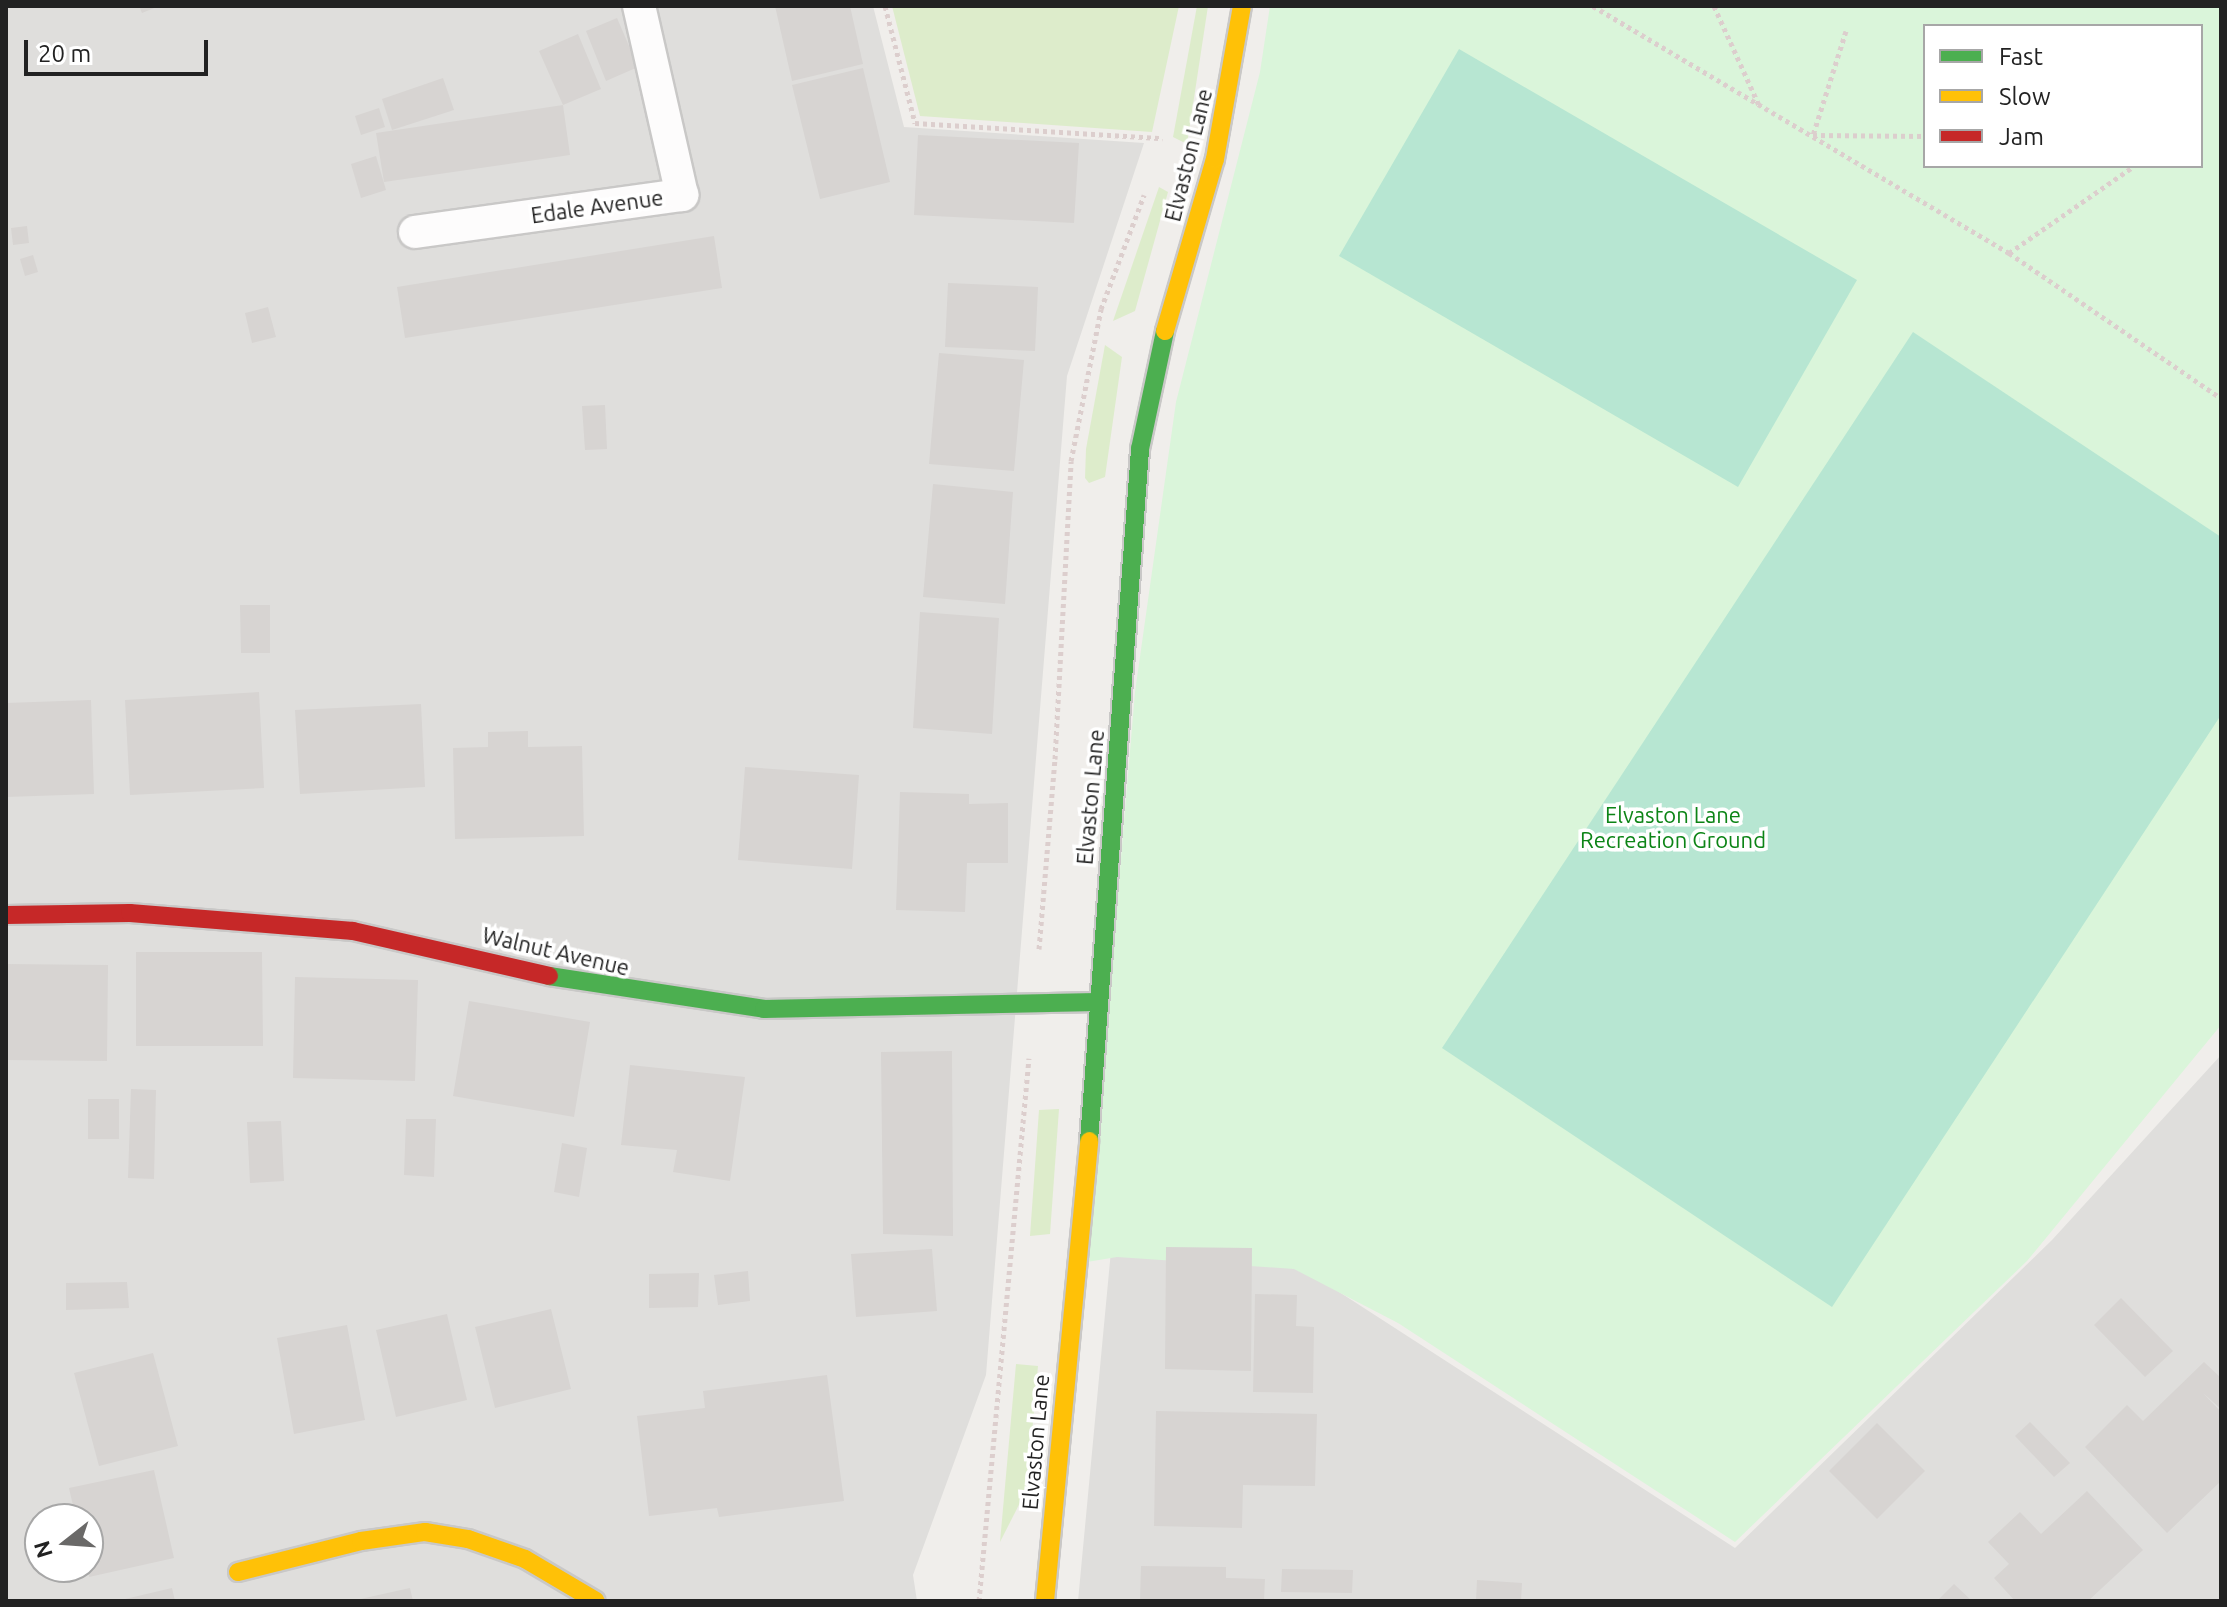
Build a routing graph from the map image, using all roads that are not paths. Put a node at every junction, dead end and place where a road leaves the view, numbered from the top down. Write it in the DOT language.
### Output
graph roads {
  1 [pos="639,6"];
  2 [pos="1242,6"];
  3 [pos="415,232"];
  4 [pos="6,915"];
  5 [pos="1097,1002"];
  6 [pos="238,1572"];
  7 [pos="596,1601"];
  8 [pos="1045,1601"];
  1 -- 3 [label="lane, Edale Avenue"];
  2 -- 5 [label="street, Elvaston Lane"];
  4 -- 5 [label="street, Walnut Avenue"];
  5 -- 8 [label="street, Elvaston Lane"];
  6 -- 7 [label="street"];
}
